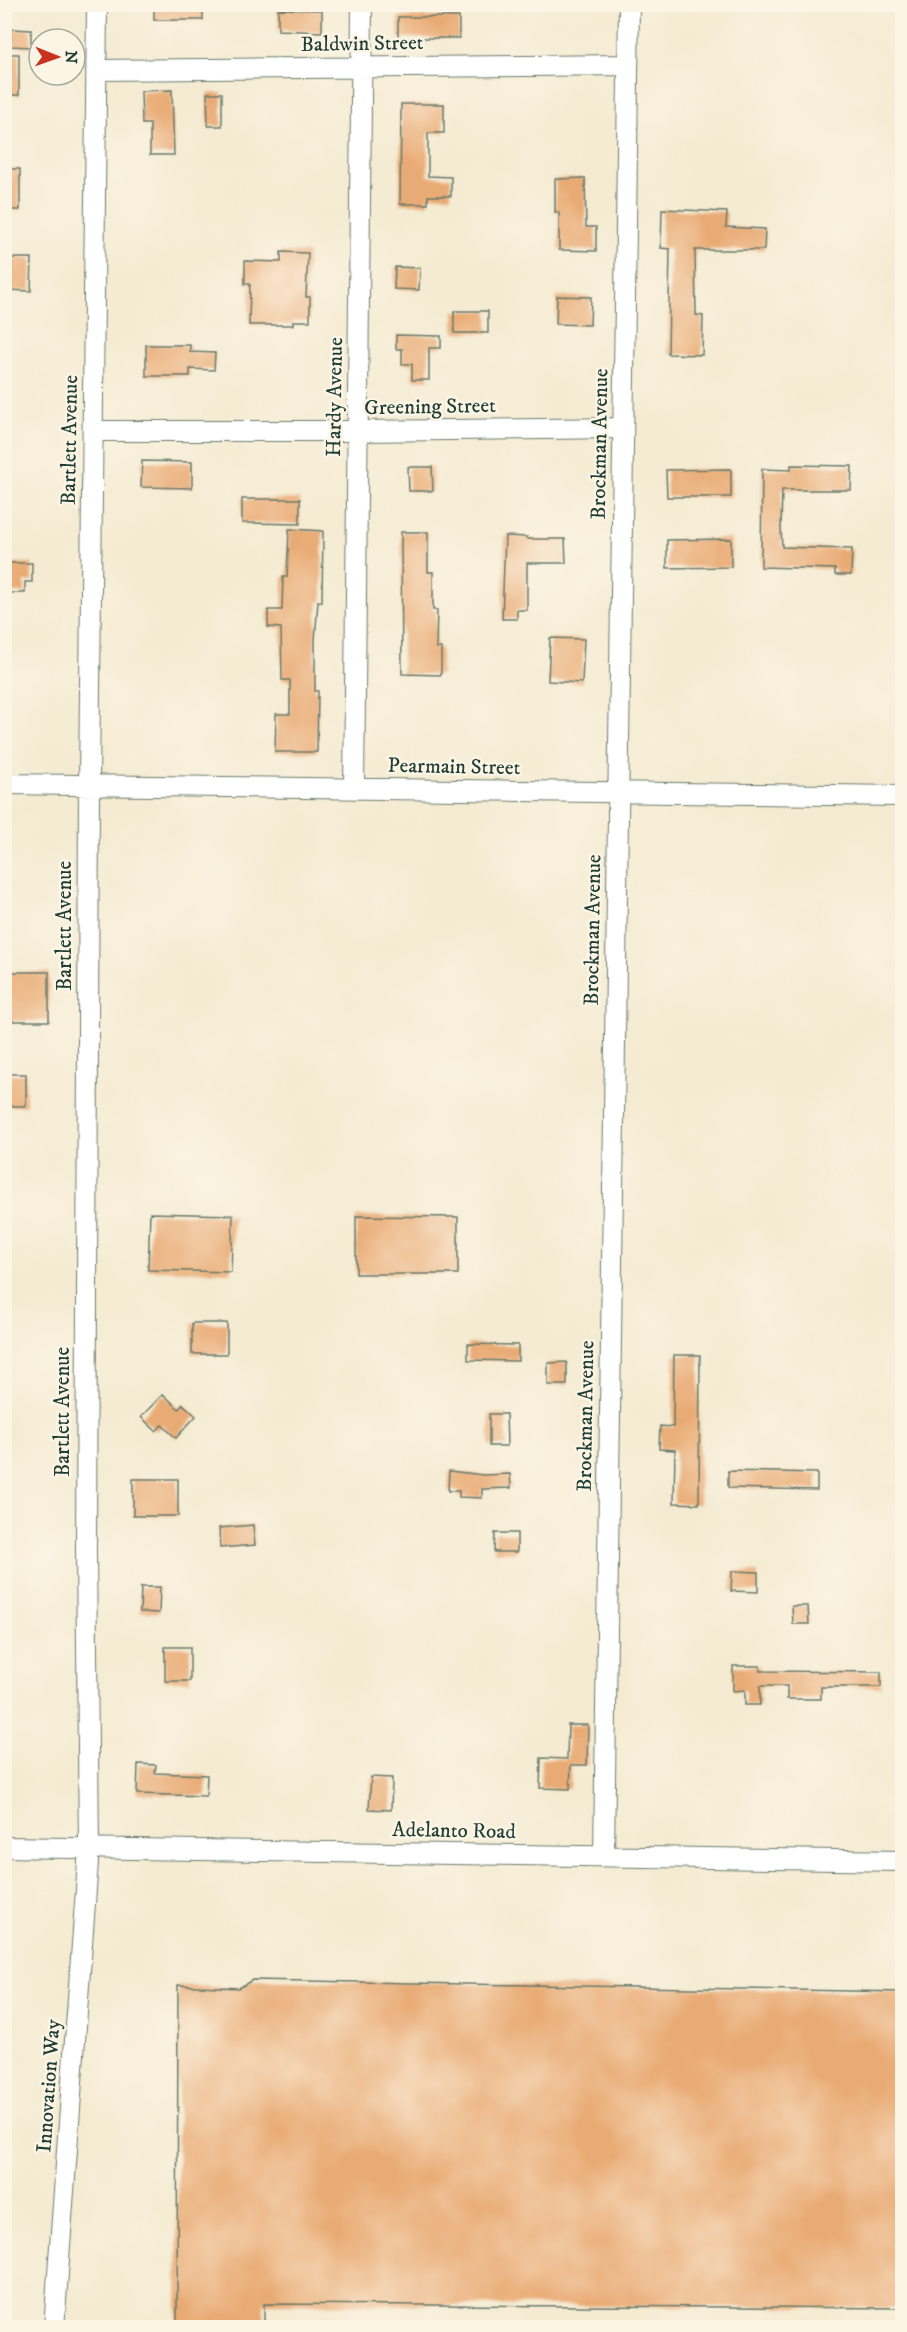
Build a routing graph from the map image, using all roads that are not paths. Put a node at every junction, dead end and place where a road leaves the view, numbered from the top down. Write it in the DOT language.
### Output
graph roads {
  1 [pos="97,4"];
  2 [pos="362,4"];
  3 [pos="628,4"];
  4 [pos="628,65"];
  5 [pos="362,67"];
  6 [pos="96,70"];
  7 [pos="623,428"];
  8 [pos="93,431"];
  9 [pos="358,431"];
  10 [pos="4,784"];
  11 [pos="89,786"];
  12 [pos="354,789"];
  13 [pos="618,792"];
  14 [pos="903,796"];
  15 [pos="4,1847"];
  16 [pos="89,1848"];
  17 [pos="604,1856"];
  18 [pos="903,1861"];
  19 [pos="54,2328"];
  1 -- 6 [label="street, Bartlett Avenue"];
  2 -- 5 [label="street, Hardy Avenue"];
  3 -- 4 [label="street, Brockman Avenue"];
  4 -- 5 [label="street, Baldwin Street"];
  4 -- 7 [label="street, Brockman Avenue"];
  5 -- 6 [label="street, Baldwin Street"];
  5 -- 9 [label="street, Hardy Avenue"];
  6 -- 8 [label="street, Bartlett Avenue"];
  7 -- 9 [label="street, Greening Street"];
  7 -- 13 [label="street, Brockman Avenue"];
  8 -- 9 [label="street, Greening Street"];
  8 -- 11 [label="street, Bartlett Avenue"];
  9 -- 12 [label="street, Hardy Avenue"];
  10 -- 11 [label="street, Pearmain Street"];
  11 -- 12 [label="street, Pearmain Street"];
  11 -- 16 [label="street, Bartlett Avenue"];
  12 -- 13 [label="street, Pearmain Street"];
  13 -- 14 [label="street, Pearmain Street"];
  13 -- 17 [label="street, Brockman Avenue"];
  15 -- 16 [label="street, Adelanto Road"];
  16 -- 17 [label="street, Adelanto Road"];
  16 -- 19 [label="street, Innovation Way"];
  17 -- 18 [label="street, Adelanto Road"];
}
